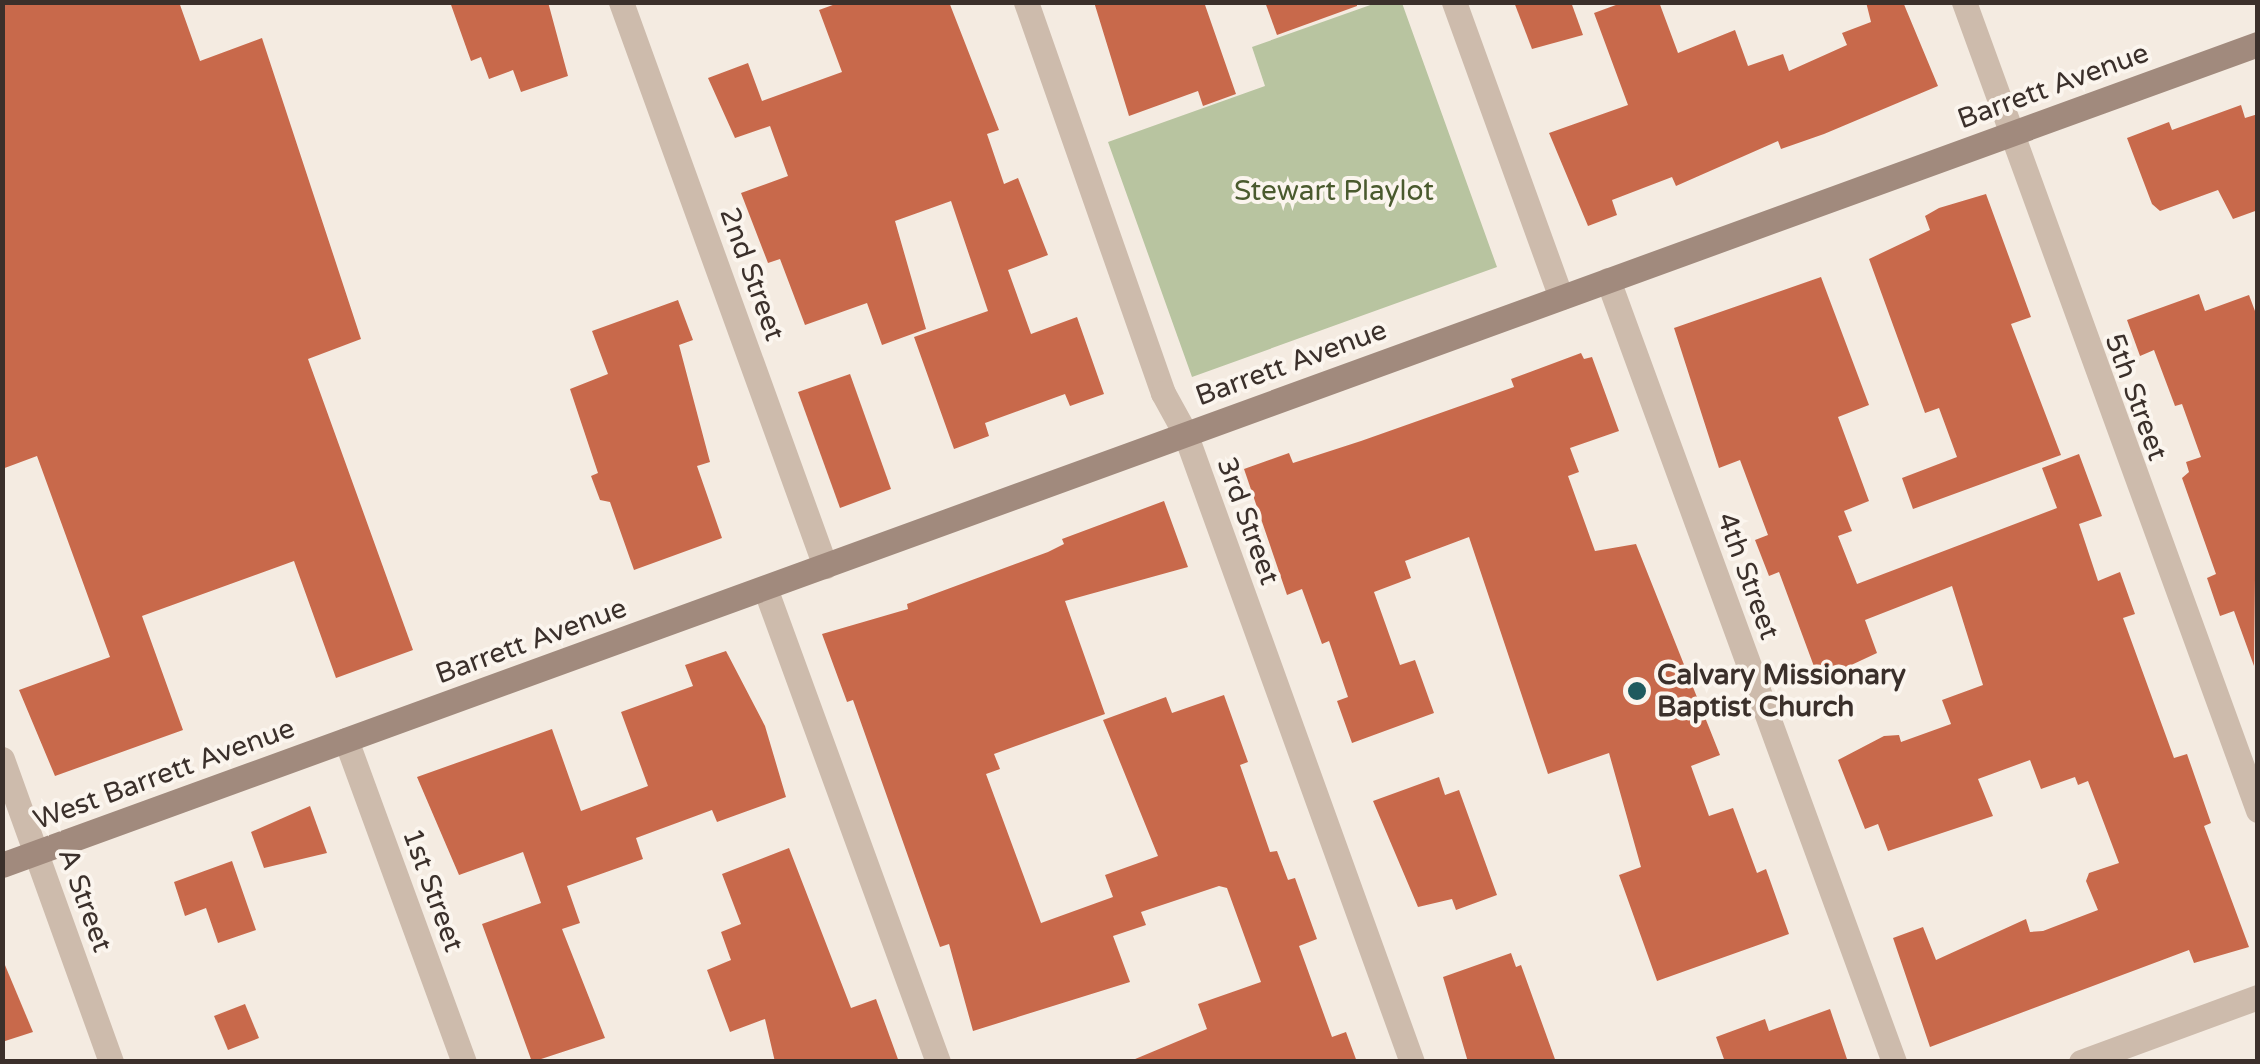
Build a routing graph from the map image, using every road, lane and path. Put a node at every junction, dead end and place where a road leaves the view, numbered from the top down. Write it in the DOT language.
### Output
graph roads {
  1 [pos="621,2"];
  2 [pos="1026,2"];
  3 [pos="1454,2"];
  4 [pos="1964,2"];
  5 [pos="2258,44"];
  6 [pos="2012,132"];
  7 [pos="1608,280"];
  8 [pos="1561,297"];
  9 [pos="1185,433"];
  10 [pos="826,566"];
  11 [pos="765,588"];
  12 [pos="346,740"];
  13 [pos="2,759"];
  14 [pos="2258,810"];
  15 [pos="36,852"];
  16 [pos="2,865"];
  17 [pos="2258,996"];
  18 [pos="111,1062"];
  19 [pos="464,1062"];
  20 [pos="938,1062"];
  21 [pos="1412,1062"];
  22 [pos="1894,1062"];
  23 [pos="2080,1062"];
  1 -- 10 [label="street, 2nd Street"];
  2 -- 9 [label="street, 3rd Street"];
  3 -- 8 [label="street"];
  4 -- 6 [label="street, 5th Street"];
  5 -- 6 [label="main road, Barrett Avenue"];
  6 -- 7 [label="main road, Barrett Avenue"];
  6 -- 14 [label="street, 5th Street"];
  7 -- 8 [label="main road, Barrett Avenue"];
  7 -- 22 [label="street, 4th Street"];
  8 -- 9 [label="main road, Barrett Avenue"];
  9 -- 10 [label="main road, Barrett Avenue"];
  9 -- 21 [label="street, 3rd Street"];
  10 -- 11 [label="main road, Barrett Avenue"];
  11 -- 12 [label="main road, Barrett Avenue"];
  11 -- 20 [label="street"];
  12 -- 15 [label="main road, West Barrett Avenue"];
  12 -- 19 [label="street, 1st Street"];
  13 -- 15 [label="street, A Street"];
  15 -- 16 [label="main road, West Barrett Avenue"];
  15 -- 18 [label="street, A Street"];
  17 -- 23 [label="street"];
}
